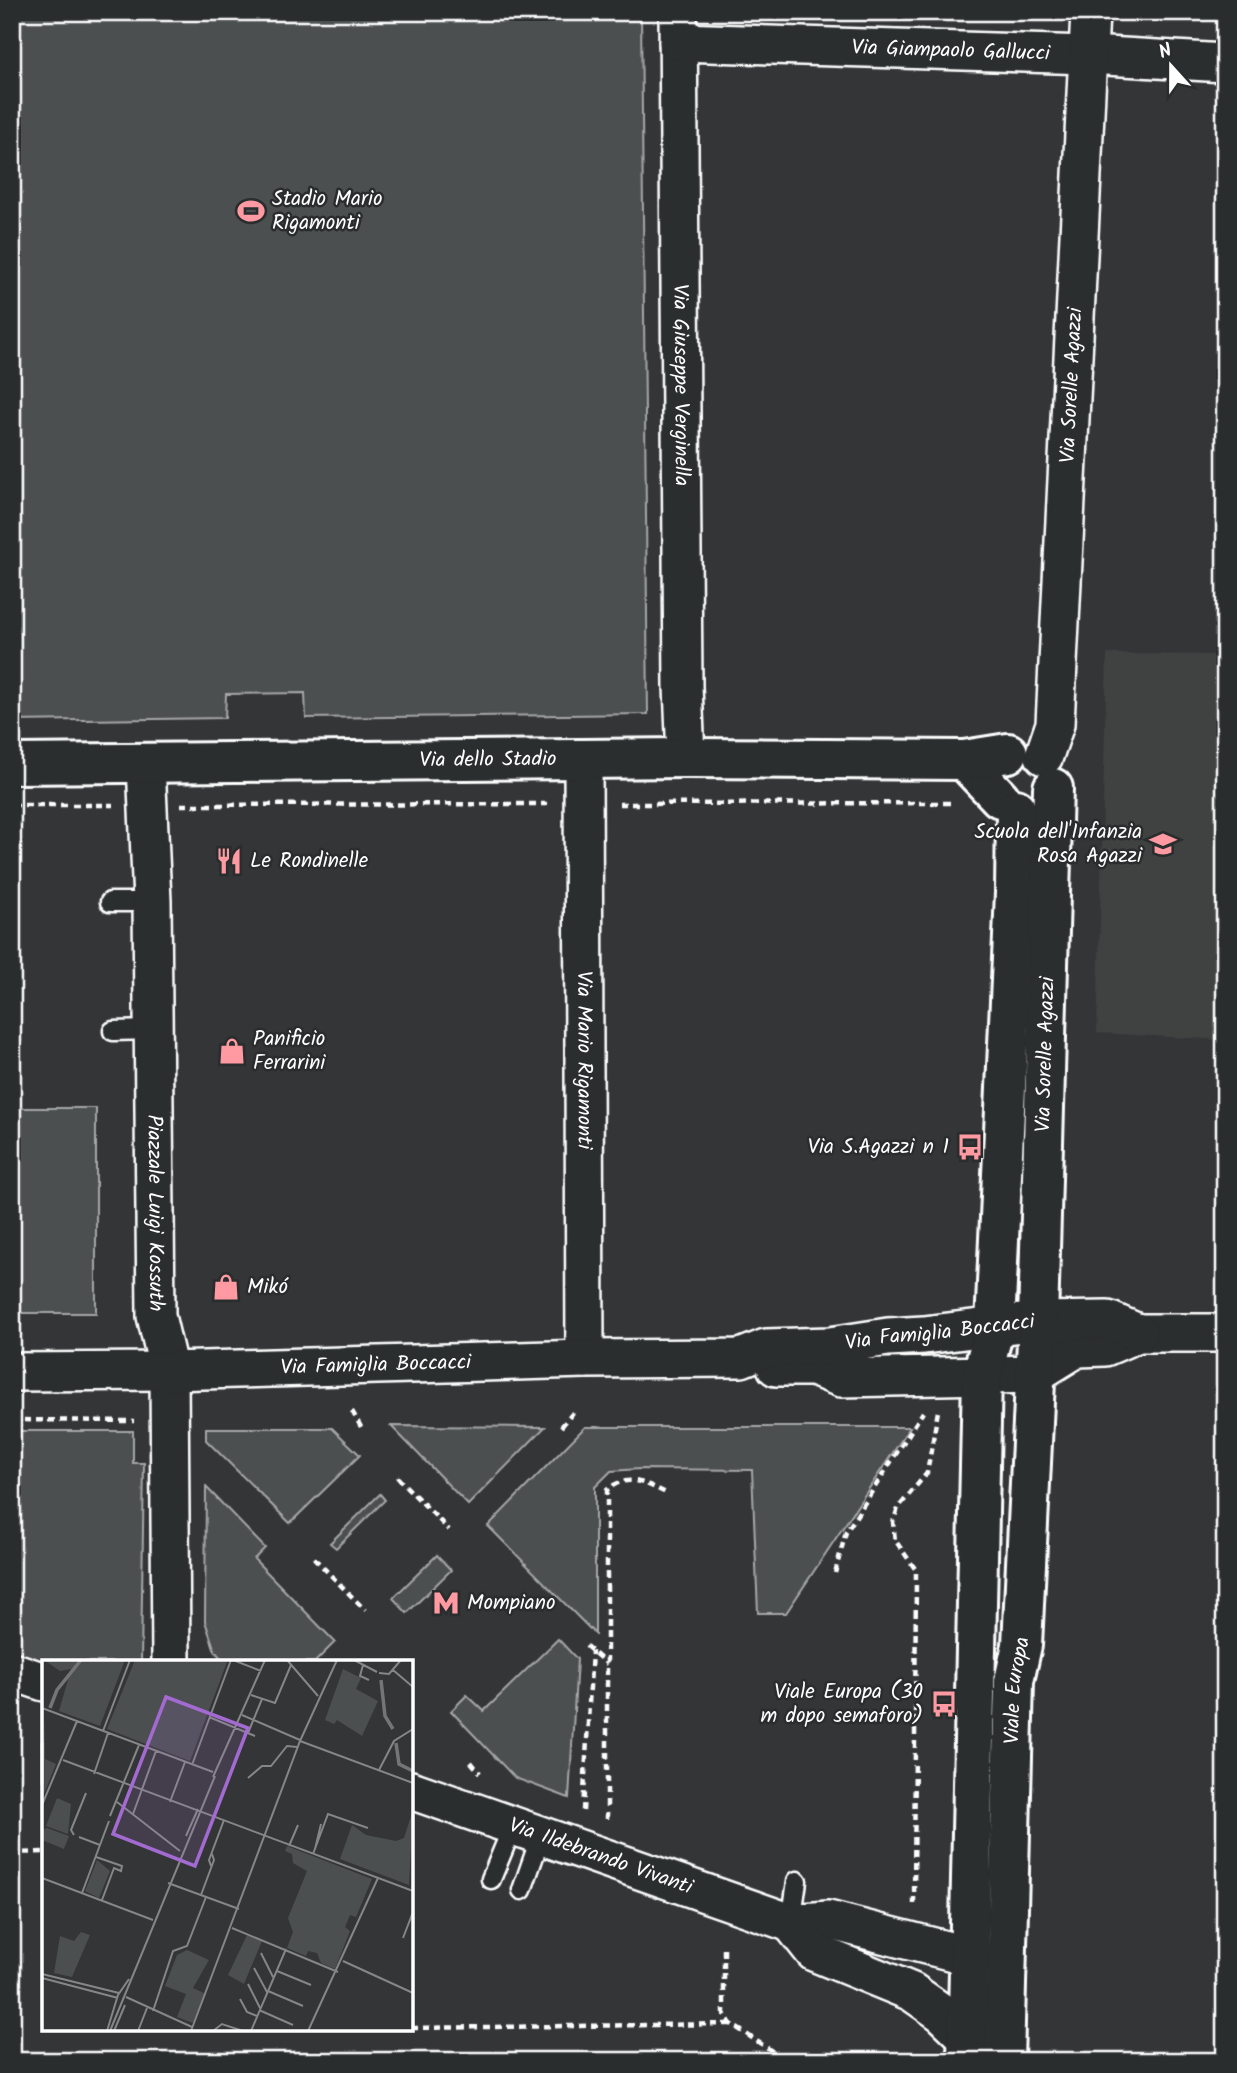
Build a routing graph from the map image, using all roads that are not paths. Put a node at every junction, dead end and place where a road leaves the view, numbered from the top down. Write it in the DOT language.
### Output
graph roads {
  1 [pos="1090,12"];
  2 [pos="678,27"];
  3 [pos="1089,55"];
  4 [pos="1225,63"];
  5 [pos="686,758"];
  6 [pos="583,759"];
  7 [pos="964,760"];
  8 [pos="146,763"];
  9 [pos="12,764"];
  10 [pos="1035,766"];
  11 [pos="1008,804"];
  12 [pos="110,902"];
  13 [pos="152,902"];
  14 [pos="152,1030"];
  15 [pos="113,1031"];
  16 [pos="1038,1321"];
  17 [pos="995,1326"];
  18 [pos="1225,1333"];
  19 [pos="1138,1334"];
  20 [pos="741,1358"];
  21 [pos="585,1359"];
  22 [pos="169,1371"];
  23 [pos="12,1372"];
  24 [pos="1035,1374"];
  25 [pos="982,1375"];
  26 [pos="171,1660"];
  27 [pos="12,1671"];
  28 [pos="42,1681"];
  29 [pos="413,1791"];
  30 [pos="527,1831"];
  31 [pos="491,1880"];
  32 [pos="797,1881"];
  33 [pos="522,1890"];
  34 [pos="791,1923"];
  35 [pos="970,1956"];
  36 [pos="974,2053"];
  37 [pos="1004,2061"];
  1 -- 3 [label="street, Via Sorelle Agazzi"];
  2 -- 3 [label="street, Via Giampaolo Gallucci"];
  2 -- 5 [label="street, Via Giuseppe Verginella"];
  3 -- 4 [label="street, Via Giampaolo Gallucci"];
  3 -- 10 [label="street, Via Sorelle Agazzi"];
  5 -- 6 [label="street, Via dello Stadio"];
  5 -- 7 [label="street, Via dello Stadio"];
  6 -- 8 [label="street, Via dello Stadio"];
  6 -- 21 [label="street, Via Mario Rigamonti"];
  7 -- 10 [label="street, Via dello Stadio"];
  7 -- 11 [label="street"];
  8 -- 9 [label="street, Via dello Stadio"];
  8 -- 13 [label="street, Piazzale Luigi Kossuth"];
  10 -- 11 [label="street"];
  10 -- 11 [label="street"];
  10 -- 16 [label="street, Via Sorelle Agazzi"];
  11 -- 17 [label="street, Via Sorelle Agazzi"];
  12 -- 13 [label="lane"];
  13 -- 14 [label="street, Piazzale Luigi Kossuth"];
  14 -- 15 [label="lane"];
  14 -- 22 [label="street, Piazzale Luigi Kossuth"];
  16 -- 17 [label="street, Via Famiglia Boccacci"];
  16 -- 19 [label="street, Via Famiglia Boccacci"];
  16 -- 24 [label="street, Viale Europa"];
  17 -- 20 [label="street, Via Famiglia Boccacci"];
  17 -- 25 [label="street, Viale Europa"];
  18 -- 19 [label="street, Via Famiglia Boccacci"];
  19 -- 24 [label="street, Via Famiglia Boccacci"];
  20 -- 21 [label="street, Via Famiglia Boccacci"];
  20 -- 25 [label="street, Via Famiglia Boccacci"];
  21 -- 22 [label="street, Via Famiglia Boccacci"];
  22 -- 23 [label="street, Via Famiglia Boccacci"];
  22 -- 26 [label="street, Piazzale Luigi Kossuth"];
  24 -- 25 [label="street, Via Famiglia Boccacci"];
  24 -- 37 [label="street, Viale Europa"];
  25 -- 35 [label="street, Viale Europa"];
  27 -- 28 [label="street"];
  29 -- 30 [label="street, Via Ildebrando Vivanti"];
  30 -- 31 [label="lane"];
  30 -- 33 [label="lane"];
  30 -- 34 [label="street, Via Ildebrando Vivanti"];
  32 -- 34 [label="lane"];
  34 -- 35 [label="street, Via Ildebrando Vivanti"];
  34 -- 36 [label="street"];
  35 -- 36 [label="street, Viale Europa"];
}
